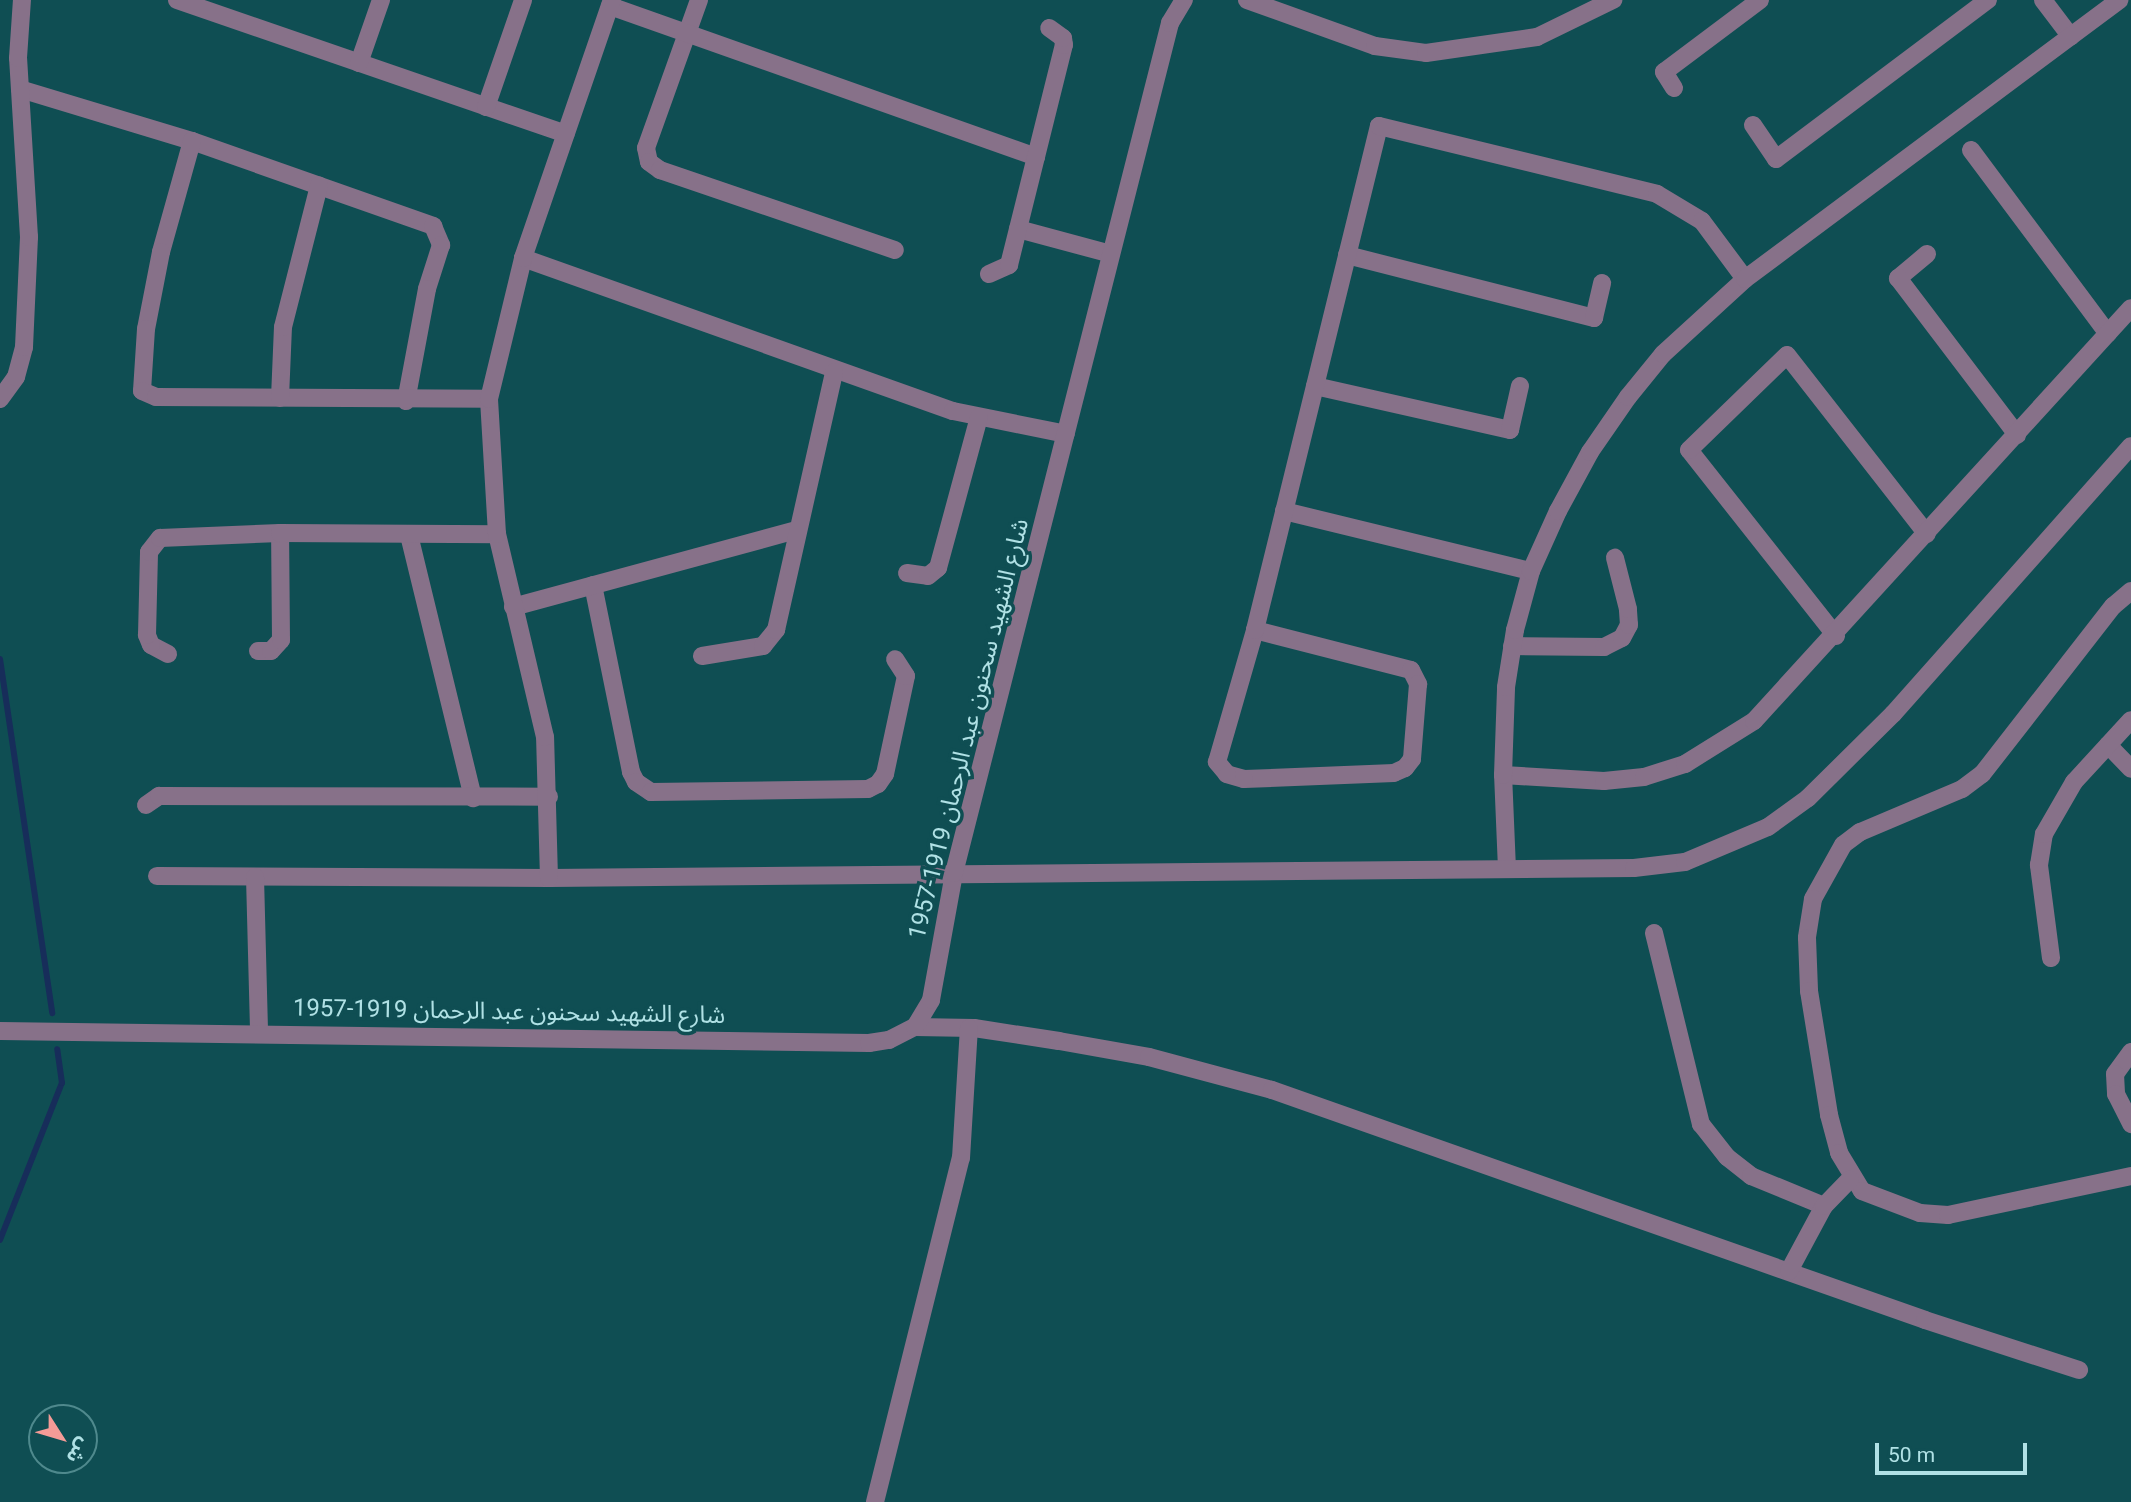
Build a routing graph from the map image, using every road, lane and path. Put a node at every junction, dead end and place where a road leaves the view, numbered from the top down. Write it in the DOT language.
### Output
graph roads {
  1 [pos="22,0"];
  2 [pos="177,0"];
  3 [pos="381,0"];
  4 [pos="523,0"];
  5 [pos="699,0"];
  6 [pos="1184,0"];
  7 [pos="1247,0"];
  8 [pos="1613,0"];
  9 [pos="1760,0"];
  10 [pos="1988,0"];
  11 [pos="2043,0"];
  12 [pos="2119,0"];
  13 [pos="611,3"];
  14 [pos="1049,29"];
  15 [pos="685,33"];
  16 [pos="2071,37"];
  17 [pos="359,63"];
  18 [pos="1674,88"];
  19 [pos="20,89"];
  20 [pos="486,107"];
  21 [pos="1753,125"];
  22 [pos="566,134"];
  23 [pos="192,141"];
  24 [pos="1971,150"];
  25 [pos="1036,157"];
  26 [pos="319,186"];
  27 [pos="1018,229"];
  28 [pos="895,250"];
  29 [pos="1111,254"];
  30 [pos="1927,254"];
  31 [pos="1347,256"];
  32 [pos="523,258"];
  33 [pos="989,274"];
  34 [pos="1745,279"];
  35 [pos="1602,283"];
  36 [pos="2131,308"];
  37 [pos="2108,334"];
  38 [pos="834,372"];
  39 [pos="1315,386"];
  40 [pos="1520,386"];
  41 [pos="280,398"];
  42 [pos="0,399"];
  43 [pos="489,399"];
  44 [pos="406,401"];
  45 [pos="979,417"];
  46 [pos="1066,434"];
  47 [pos="2017,435"];
  48 [pos="2131,446"];
  49 [pos="1284,511"];
  50 [pos="796,530"];
  51 [pos="279,533"];
  52 [pos="497,534"];
  53 [pos="1927,534"];
  54 [pos="409,535"];
  55 [pos="1615,558"];
  56 [pos="1531,571"];
  57 [pos="907,573"];
  58 [pos="593,585"];
  59 [pos="2131,591"];
  60 [pos="513,607"];
  61 [pos="1255,629"];
  62 [pos="1836,636"];
  63 [pos="1512,646"];
  64 [pos="258,650"];
  65 [pos="169,654"];
  66 [pos="702,656"];
  67 [pos="894,659"];
  68 [pos="2131,720"];
  69 [pos="2108,745"];
  70 [pos="2131,769"];
  71 [pos="1503,775"];
  72 [pos="473,797"];
  73 [pos="549,797"];
  74 [pos="146,805"];
  75 [pos="1507,869"];
  76 [pos="954,873"];
  77 [pos="157,876"];
  78 [pos="255,877"];
  79 [pos="549,878"];
  80 [pos="1654,933"];
  81 [pos="2051,958"];
  82 [pos="915,1027"];
  83 [pos="969,1028"];
  84 [pos="0,1031"];
  85 [pos="260,1032"];
  86 [pos="2131,1052"];
  87 [pos="2131,1124"];
  88 [pos="2131,1175"];
  89 [pos="1850,1179"];
  90 [pos="1824,1206"];
  91 [pos="1788,1271"];
  92 [pos="2079,1370"];
  93 [pos="874,1502"];
  1 -- 19 [label="street"];
  2 -- 17 [label="street"];
  3 -- 17 [label="street"];
  4 -- 20 [label="street"];
  5 -- 15 [label="street"];
  6 -- 29 [label="street, شارع الشهيد سحنون عبد الرحمان 1919-1957"];
  7 -- 8 [label="street"];
  9 -- 18 [label="street"];
  10 -- 21 [label="street"];
  11 -- 16 [label="street"];
  12 -- 16 [label="street"];
  13 -- 15 [label="street"];
  13 -- 22 [label="street"];
  14 -- 25 [label="street"];
  15 -- 25 [label="street"];
  15 -- 28 [label="street"];
  16 -- 34 [label="street"];
  17 -- 20 [label="street"];
  19 -- 23 [label="street"];
  19 -- 42 [label="street"];
  20 -- 22 [label="street"];
  22 -- 32 [label="street"];
  23 -- 26 [label="street"];
  23 -- 41 [label="street"];
  24 -- 37 [label="street"];
  25 -- 27 [label="street"];
  26 -- 41 [label="street"];
  26 -- 44 [label="street"];
  27 -- 29 [label="street"];
  27 -- 33 [label="street"];
  29 -- 46 [label="street, شارع الشهيد سحنون عبد الرحمان 1919-1957"];
  30 -- 47 [label="street"];
  31 -- 34 [label="street"];
  31 -- 35 [label="street"];
  31 -- 39 [label="street"];
  32 -- 38 [label="street"];
  32 -- 43 [label="street"];
  34 -- 56 [label="street"];
  36 -- 37 [label="street"];
  37 -- 47 [label="street"];
  38 -- 45 [label="street"];
  38 -- 50 [label="street"];
  39 -- 40 [label="street"];
  39 -- 49 [label="street"];
  41 -- 44 [label="street"];
  43 -- 44 [label="street"];
  43 -- 52 [label="street"];
  45 -- 46 [label="street"];
  45 -- 57 [label="street"];
  46 -- 76 [label="street, شارع الشهيد سحنون عبد الرحمان 1919-1957"];
  47 -- 53 [label="street"];
  48 -- 75 [label="street"];
  49 -- 56 [label="street"];
  49 -- 61 [label="street"];
  50 -- 58 [label="street"];
  50 -- 66 [label="street"];
  51 -- 54 [label="street"];
  51 -- 64 [label="street"];
  51 -- 65 [label="street"];
  52 -- 54 [label="street"];
  52 -- 60 [label="street"];
  53 -- 62 [label="street"];
  53 -- 62 [label="street"];
  54 -- 72 [label="street"];
  55 -- 63 [label="street"];
  56 -- 63 [label="street"];
  58 -- 60 [label="street"];
  58 -- 67 [label="street"];
  59 -- 89 [label="street"];
  60 -- 73 [label="street"];
  61 -- 61 [label="street"];
  62 -- 71 [label="street"];
  63 -- 71 [label="street"];
  68 -- 69 [label="street"];
  69 -- 70 [label="street"];
  69 -- 81 [label="street"];
  71 -- 75 [label="street"];
  72 -- 73 [label="street"];
  72 -- 74 [label="street"];
  73 -- 79 [label="street"];
  75 -- 76 [label="street"];
  76 -- 79 [label="street"];
  76 -- 82 [label="street, شارع الشهيد سحنون عبد الرحمان 1919-1957"];
  77 -- 78 [label="street"];
  78 -- 79 [label="street"];
  78 -- 85 [label="street"];
  80 -- 90 [label="street"];
  82 -- 83 [label="street"];
  82 -- 85 [label="street, شارع الشهيد سحنون عبد الرحمان 1919-1957"];
  83 -- 91 [label="street"];
  83 -- 93 [label="street"];
  84 -- 85 [label="street, شارع الشهيد سحنون عبد الرحمان 1919-1957"];
  86 -- 87 [label="street"];
  88 -- 89 [label="street"];
  89 -- 90 [label="street"];
  90 -- 91 [label="street"];
  91 -- 92 [label="street"];
}
